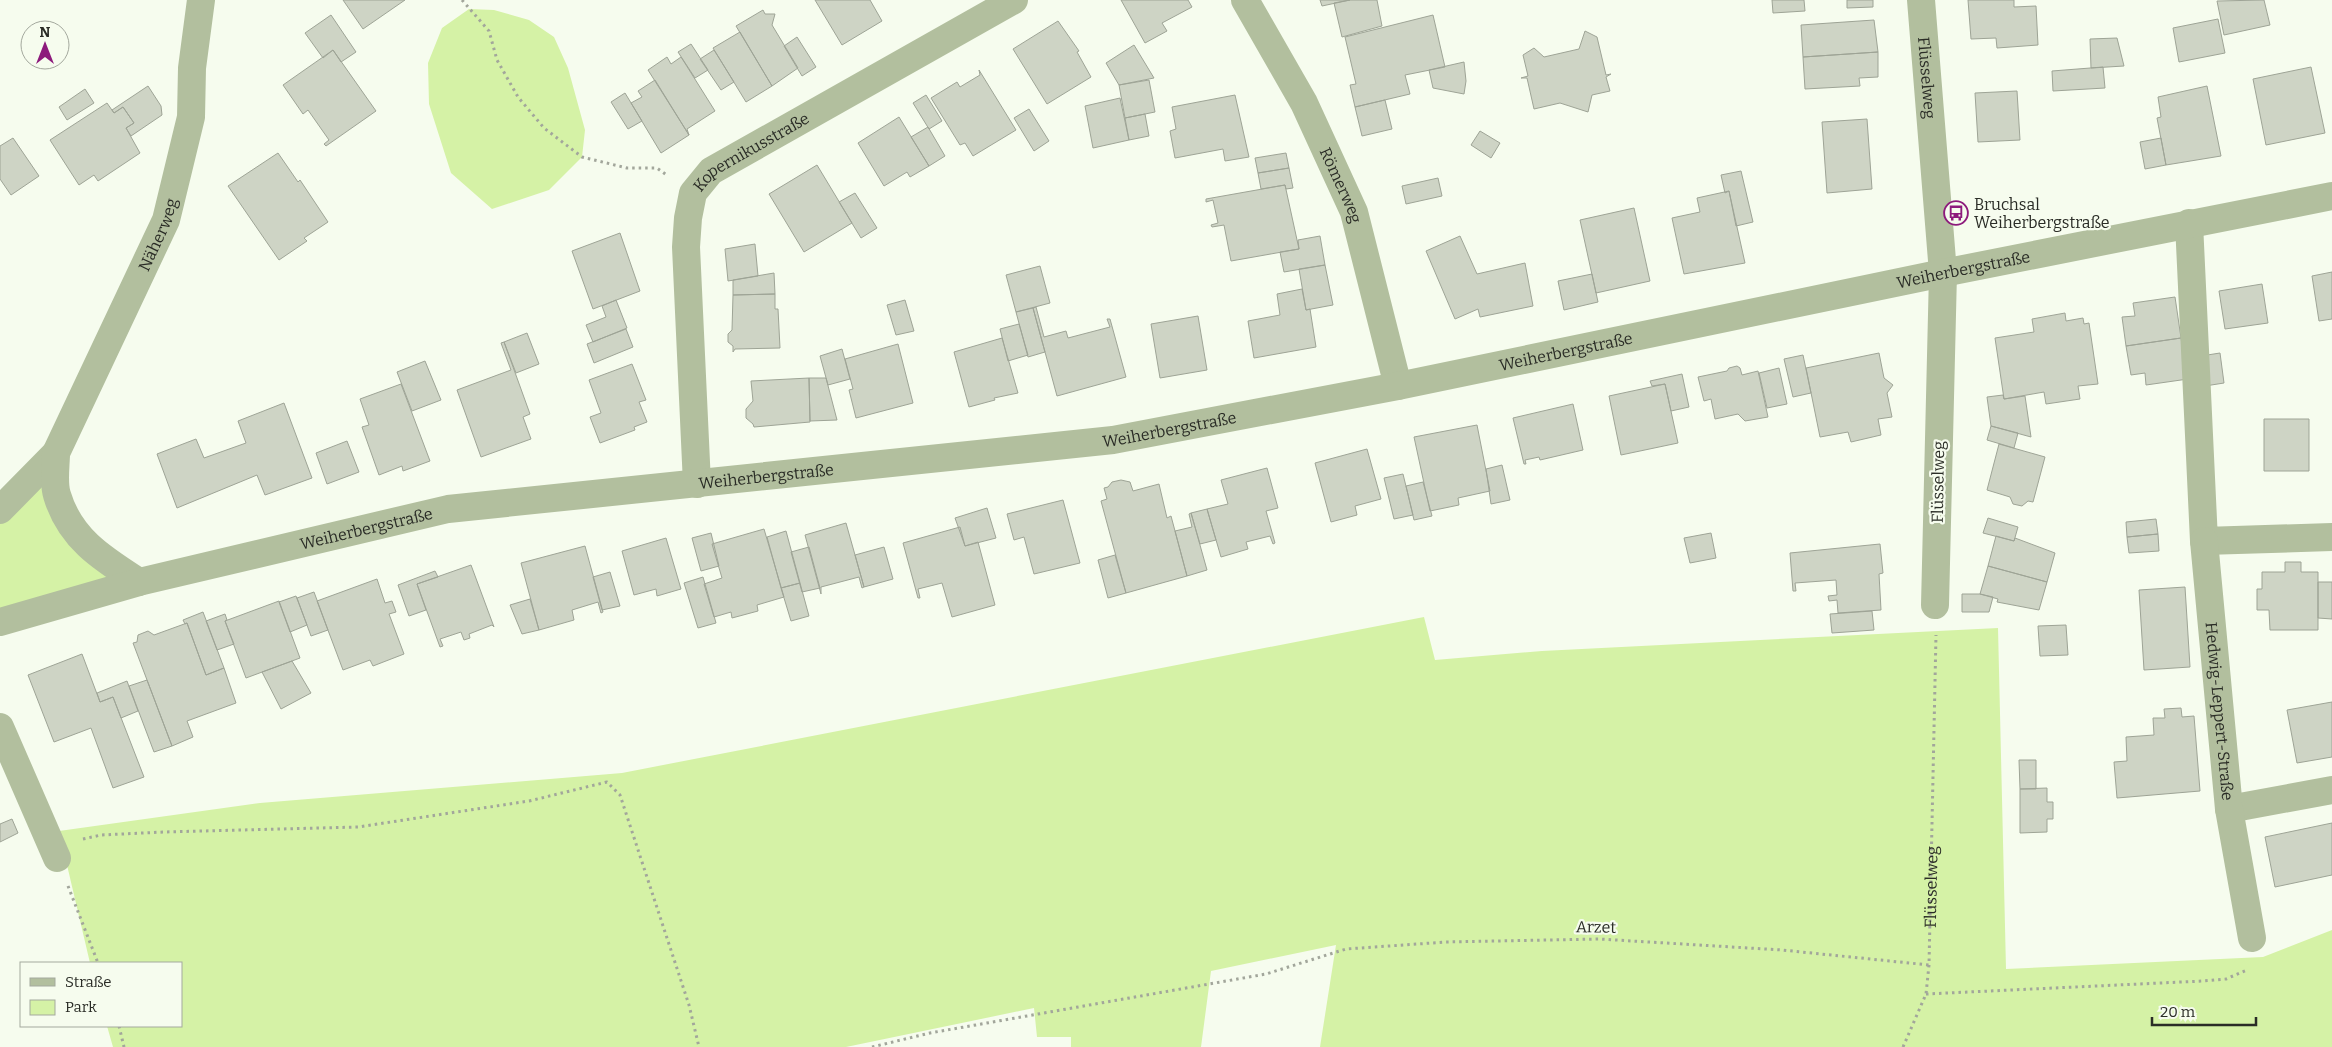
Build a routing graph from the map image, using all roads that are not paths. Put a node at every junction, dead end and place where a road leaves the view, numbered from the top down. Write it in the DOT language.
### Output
graph roads {
  1 [pos="200,0"];
  2 [pos="1014,0"];
  3 [pos="1245,0"];
  4 [pos="1921,0"];
  5 [pos="2332,196"];
  6 [pos="2189,223"];
  7 [pos="1943,273"];
  8 [pos="1398,386"];
  9 [pos="56,452"];
  10 [pos="696,484"];
  11 [pos="0,510"];
  12 [pos="2332,537"];
  13 [pos="2204,541"];
  14 [pos="139,582"];
  15 [pos="1935,605"];
  16 [pos="0,622"];
  17 [pos="0,727"];
  18 [pos="2332,790"];
  19 [pos="2229,809"];
  20 [pos="55,852"];
  21 [pos="2252,938"];
  1 -- 9 [label="street, Näherweg"];
  2 -- 10 [label="street, Kopernikusstraße"];
  3 -- 8 [label="street, Römerweg"];
  4 -- 7 [label="street, Flüsselweg"];
  5 -- 6 [label="street, Weiherbergstraße"];
  6 -- 7 [label="street, Weiherbergstraße"];
  6 -- 13 [label="street, Hedwig-Leppert-Straße"];
  7 -- 8 [label="street, Weiherbergstraße"];
  7 -- 15 [label="street, Flüsselweg"];
  8 -- 10 [label="street, Weiherbergstraße"];
  9 -- 11 [label="street, Näherweg"];
  9 -- 14 [label="street, Näherweg"];
  10 -- 14 [label="street, Weiherbergstraße"];
  12 -- 13 [label="street"];
  13 -- 19 [label="street, Hedwig-Leppert-Straße"];
  14 -- 16 [label="street, Weiherbergstraße"];
  17 -- 20 [label="street"];
  18 -- 19 [label="street, Hedwig-Leppert-Straße"];
  19 -- 21 [label="street"];
}
